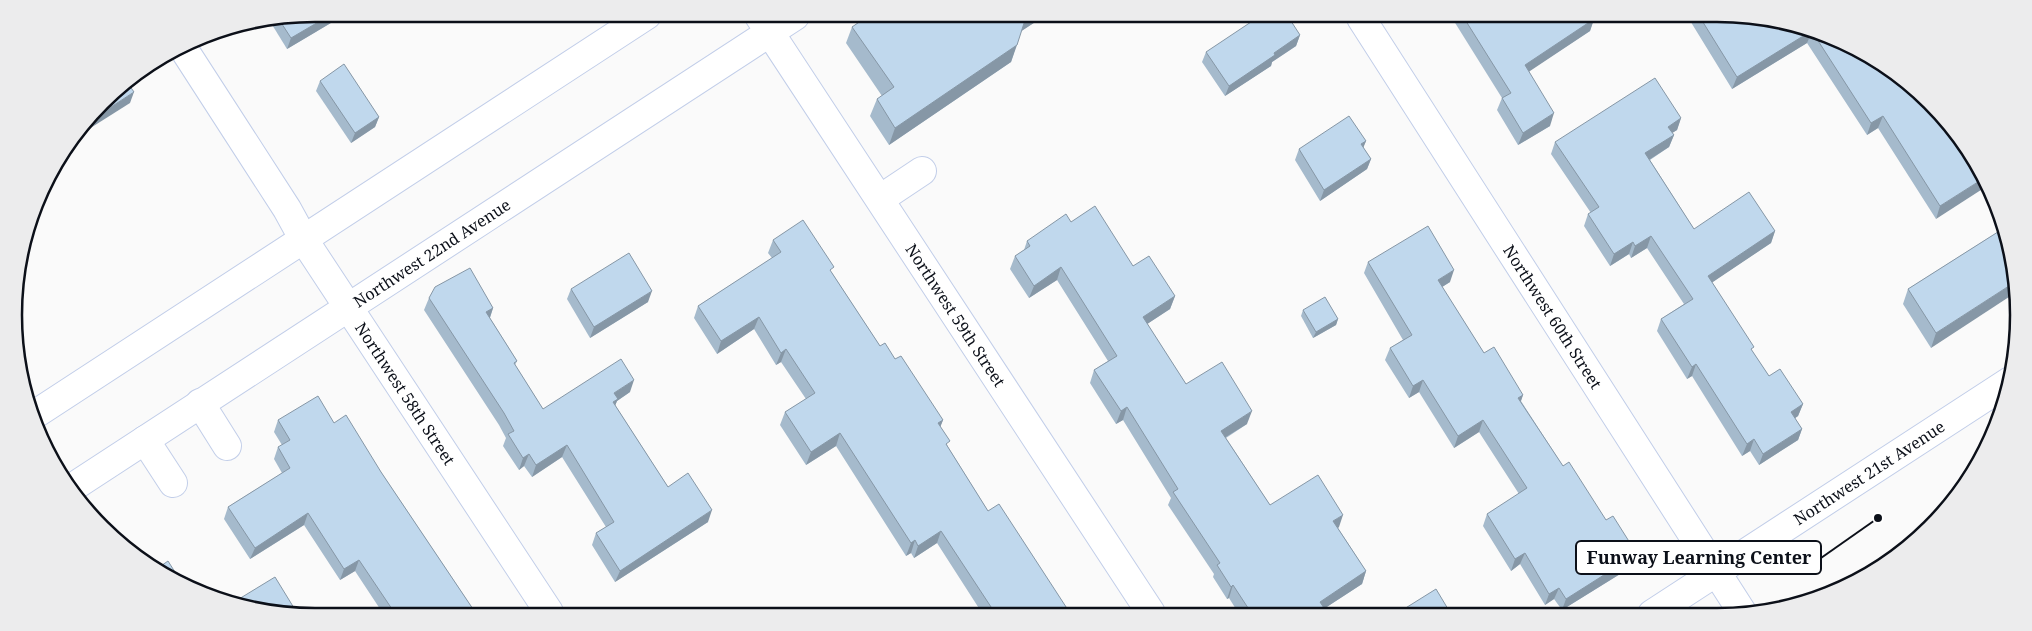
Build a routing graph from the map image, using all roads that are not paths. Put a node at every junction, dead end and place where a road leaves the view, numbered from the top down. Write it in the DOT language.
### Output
graph roads {
  1 [pos="636,22"];
  2 [pos="1364,22"];
  3 [pos="765,24"];
  4 [pos="186,53"];
  5 [pos="922,171"];
  6 [pos="880,199"];
  7 [pos="304,240"];
  8 [pos="349,306"];
  9 [pos="2001,386"];
  10 [pos="200,403"];
  11 [pos="39,412"];
  12 [pos="144,440"];
  13 [pos="227,446"];
  14 [pos="173,483"];
  15 [pos="77,485"];
  16 [pos="1716,573"];
  17 [pos="1739,608"];
  18 [pos="547,609"];
  19 [pos="1148,609"];
  20 [pos="1660,609"];
  1 -- 7 [label="street"];
  2 -- 16 [label="street, Northwest 60th Street"];
  3 -- 6 [label="street, Northwest 59th Street"];
  3 -- 8 [label="street, Northwest 22nd Avenue"];
  4 -- 7 [label="street, Northwest 58th Street"];
  5 -- 6 [label="street"];
  6 -- 19 [label="street, Northwest 59th Street"];
  7 -- 8 [label="street, Northwest 58th Street"];
  7 -- 11 [label="street"];
  8 -- 10 [label="street, Northwest 22nd Avenue"];
  8 -- 18 [label="street, Northwest 58th Street"];
  9 -- 16 [label="street, Northwest 21st Avenue"];
  10 -- 12 [label="street, Northwest 22nd Avenue"];
  10 -- 13 [label="street"];
  12 -- 14 [label="street"];
  12 -- 15 [label="street, Northwest 22nd Avenue"];
  16 -- 17 [label="street, Northwest 60th Street"];
  16 -- 20 [label="street, Northwest 21st Avenue"];
}
